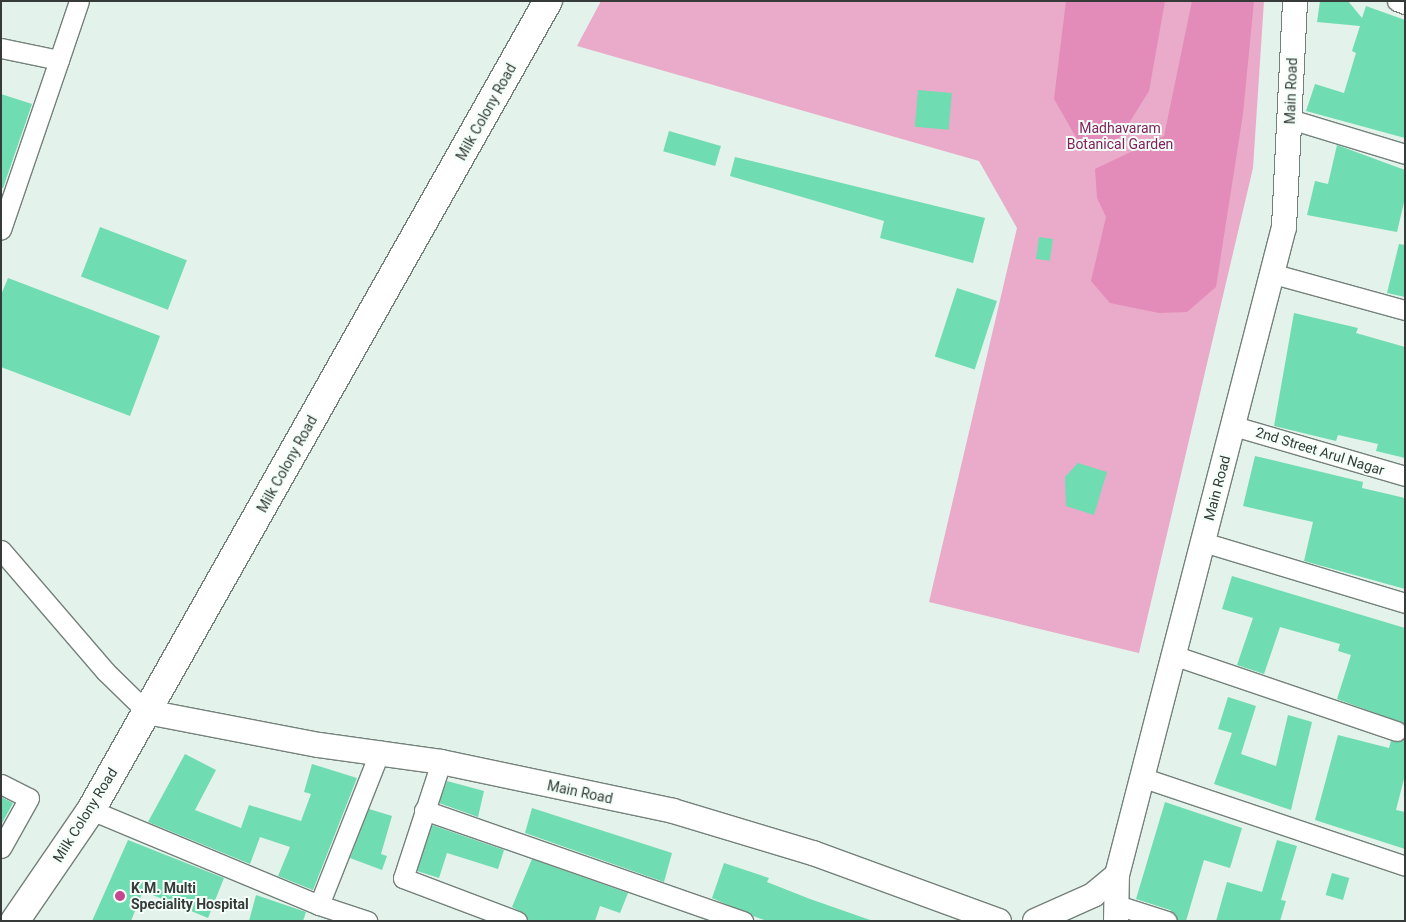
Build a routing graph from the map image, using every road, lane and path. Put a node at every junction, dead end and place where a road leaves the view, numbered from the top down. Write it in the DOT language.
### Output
graph roads {
  1 [pos="79,1"];
  2 [pos="548,1"];
  3 [pos="1295,1"];
  4 [pos="1398,1"];
  5 [pos="1405,4"];
  6 [pos="1,48"];
  7 [pos="59,60"];
  8 [pos="1290,119"];
  9 [pos="1405,154"];
  10 [pos="1,229"];
  11 [pos="1274,274"];
  12 [pos="1405,310"];
  13 [pos="1234,426"];
  14 [pos="1405,476"];
  15 [pos="1204,542"];
  16 [pos="1,550"];
  17 [pos="1405,603"];
  18 [pos="1173,655"];
  19 [pos="148,712"];
  20 [pos="1396,731"];
  21 [pos="380,751"];
  22 [pos="441,762"];
  23 [pos="1144,778"];
  24 [pos="1,784"];
  25 [pos="92,810"];
  26 [pos="424,810"];
  27 [pos="1,848"];
  28 [pos="1405,866"];
  29 [pos="1117,875"];
  30 [pos="319,905"];
  31 [pos="1118,913"];
  32 [pos="1,917"];
  33 [pos="8,921"];
  34 [pos="15,921"];
  35 [pos="367,921"];
  36 [pos="517,921"];
  37 [pos="743,921"];
  38 [pos="1000,921"];
  39 [pos="1035,921"];
  40 [pos="1167,921"];
  1 -- 7 [label="street"];
  2 -- 19 [label="main road, Milk Colony Road"];
  3 -- 8 [label="street, Main Road"];
  4 -- 5 [label="street"];
  6 -- 7 [label="street"];
  7 -- 10 [label="street"];
  8 -- 9 [label="street"];
  8 -- 11 [label="street, Main Road"];
  11 -- 12 [label="street"];
  11 -- 13 [label="street, Main Road"];
  13 -- 14 [label="street, 2nd Street Arul Nagar"];
  13 -- 15 [label="street, Main Road"];
  15 -- 17 [label="street"];
  15 -- 18 [label="street, Main Road"];
  16 -- 19 [label="street"];
  18 -- 20 [label="street"];
  18 -- 23 [label="street, Main Road"];
  19 -- 21 [label="street, Main Road"];
  19 -- 25 [label="main road, Milk Colony Road"];
  21 -- 22 [label="street, Main Road"];
  21 -- 30 [label="street"];
  22 -- 26 [label="street"];
  22 -- 38 [label="street, Main Road"];
  23 -- 28 [label="street"];
  23 -- 29 [label="street, Main Road"];
  24 -- 27 [label="street"];
  25 -- 30 [label="street"];
  25 -- 34 [label="main road, Milk Colony Road"];
  26 -- 36 [label="street"];
  26 -- 37 [label="street"];
  29 -- 31 [label="street"];
  29 -- 39 [label="street"];
  30 -- 35 [label="street"];
  31 -- 40 [label="street"];
  32 -- 33 [label="street"];
}
